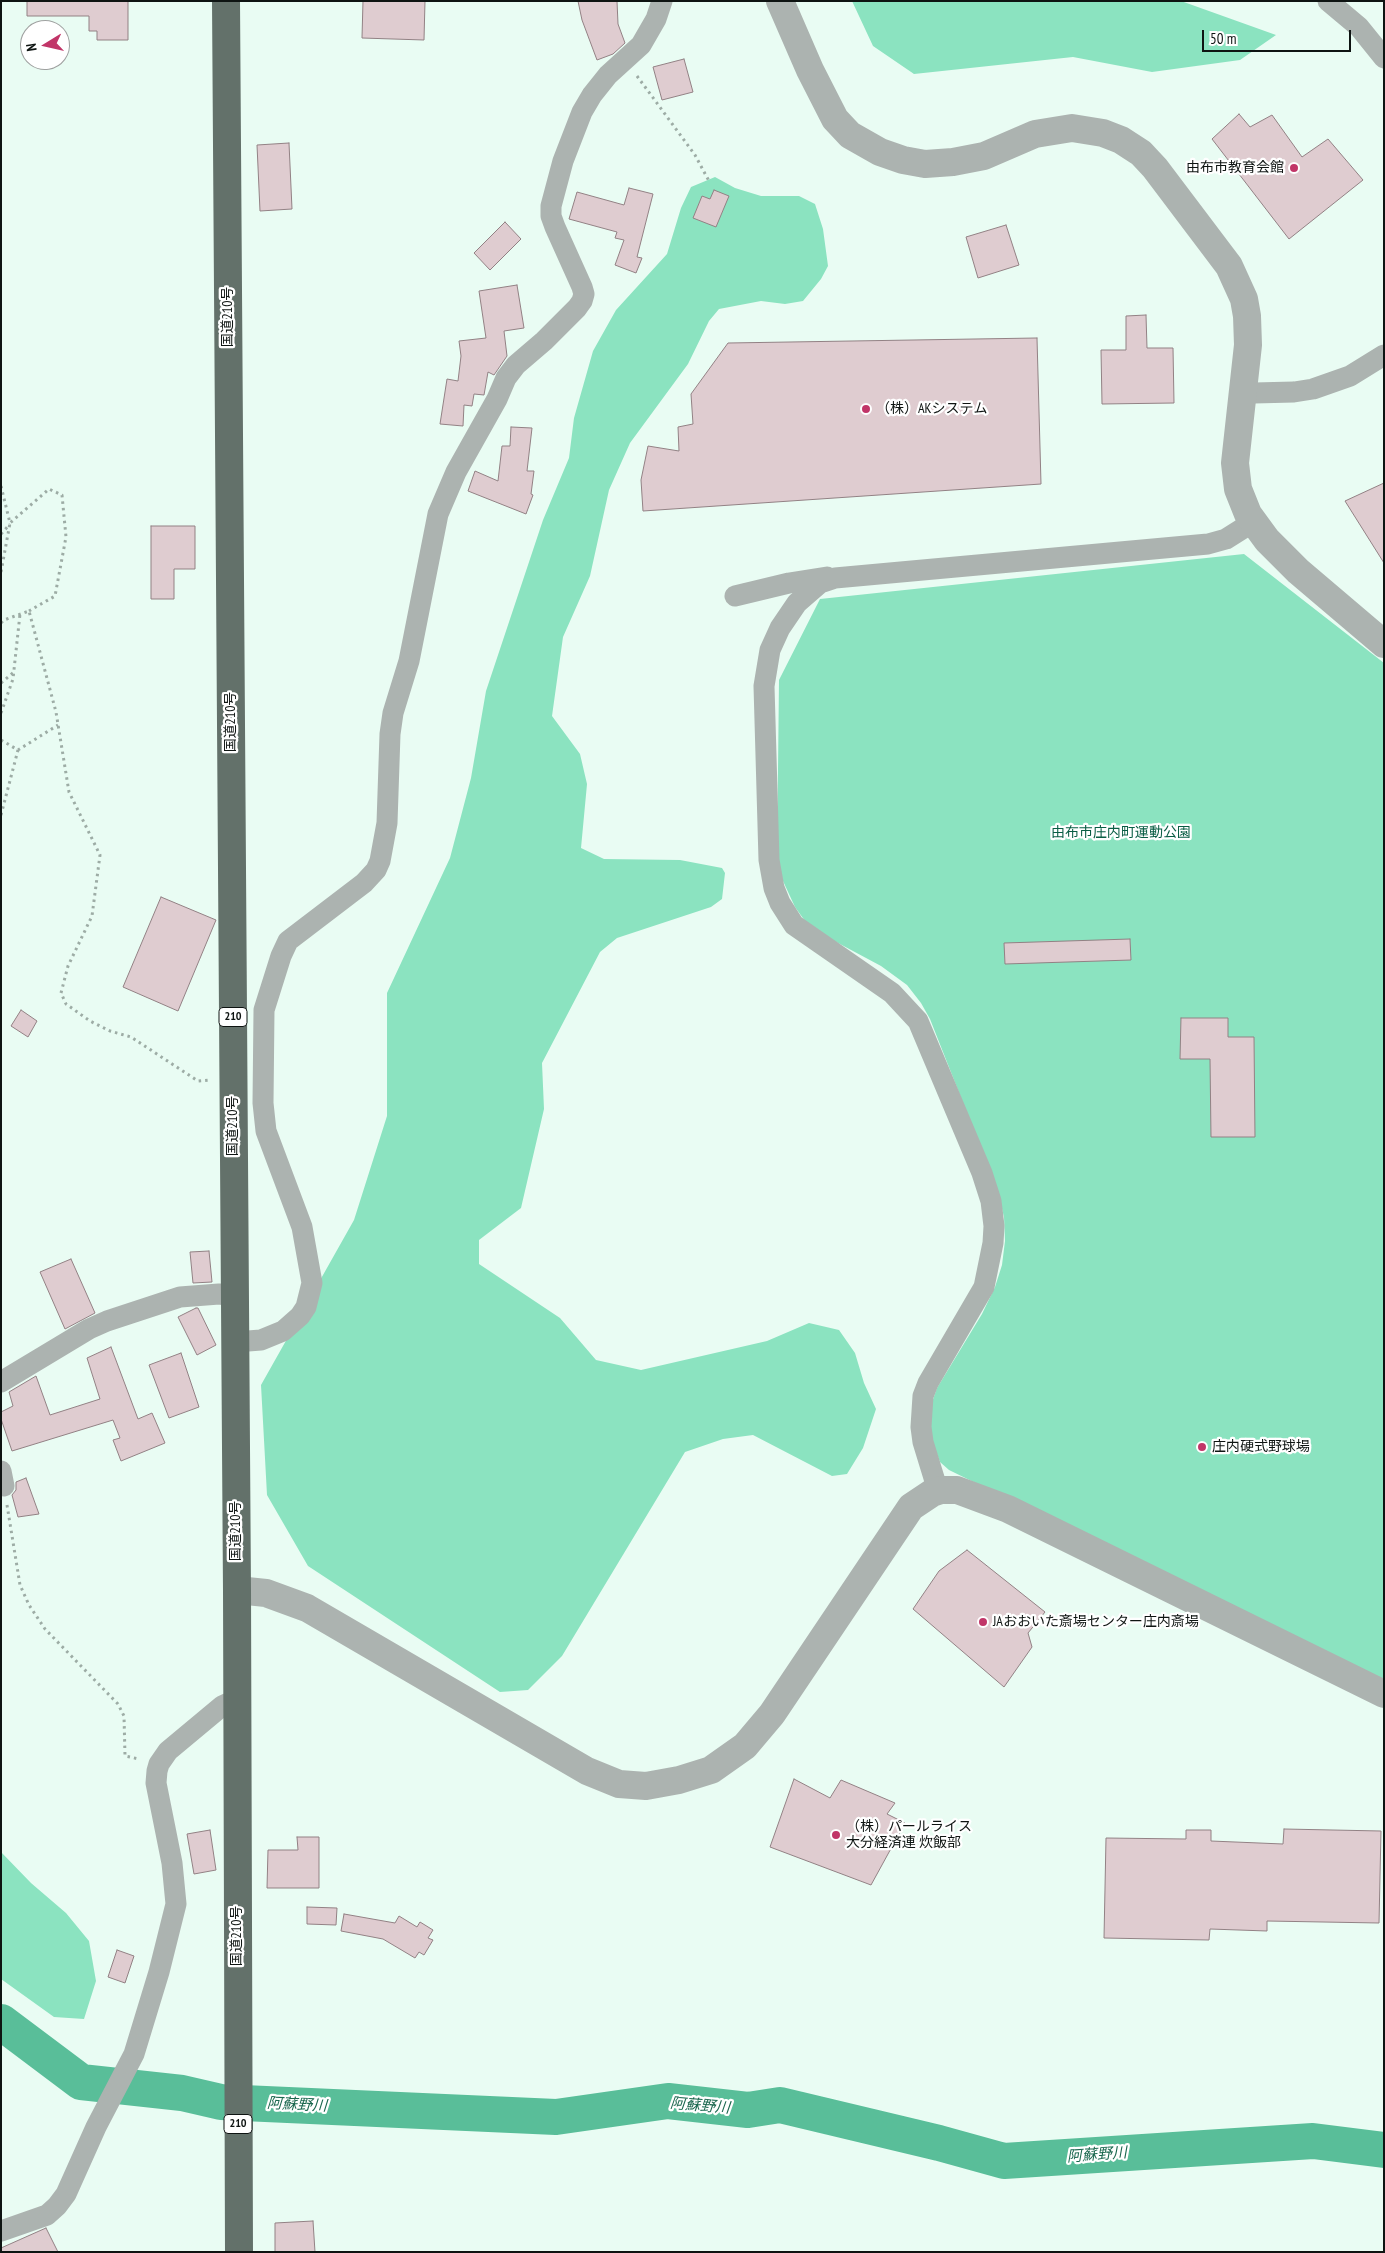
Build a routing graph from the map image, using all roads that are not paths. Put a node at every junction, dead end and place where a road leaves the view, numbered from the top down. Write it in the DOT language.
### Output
graph roads {
  1 [pos="226,1"];
  2 [pos="662,1"];
  3 [pos="780,1"];
  4 [pos="1328,1"];
  5 [pos="1384,58"];
  6 [pos="1384,355"];
  7 [pos="1254,393"];
  8 [pos="1253,522"];
  9 [pos="845,576"];
  10 [pos="735,596"];
  11 [pos="1384,644"];
  12 [pos="235,1296"];
  13 [pos="235,1342"];
  14 [pos="1,1382"];
  15 [pos="938,1491"];
  16 [pos="237,1590"];
  17 [pos="1384,1694"];
  18 [pos="237,1699"];
  19 [pos="1,2231"];
  20 [pos="239,2252"];
  1 -- 12 [label="highway, 国道210号 / 210"];
  2 -- 13 [label="street"];
  3 -- 8 [label="street"];
  4 -- 5 [label="street"];
  6 -- 7 [label="street"];
  8 -- 9 [label="street"];
  8 -- 11 [label="street"];
  9 -- 10 [label="street"];
  9 -- 15 [label="street"];
  12 -- 13 [label="highway, 国道210号 / 210"];
  12 -- 14 [label="street"];
  13 -- 16 [label="highway, 国道210号 / 210"];
  15 -- 16 [label="street"];
  15 -- 17 [label="street"];
  16 -- 18 [label="highway, 国道210号 / 210"];
  18 -- 19 [label="street"];
  18 -- 20 [label="highway, 国道210号 / 210"];
}
